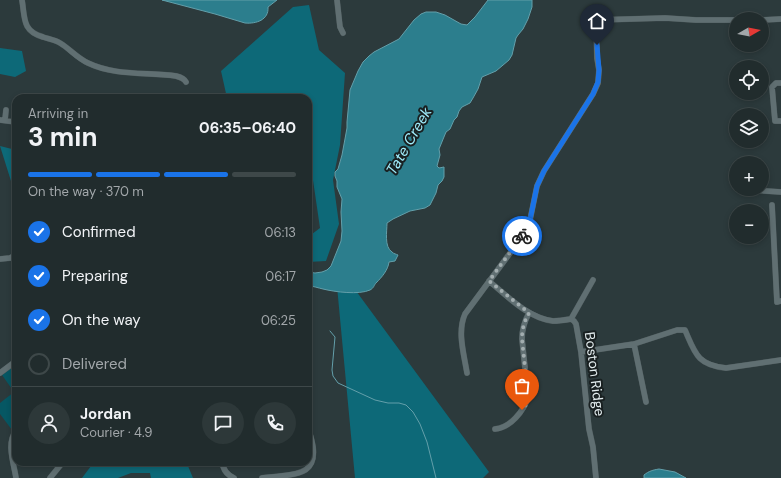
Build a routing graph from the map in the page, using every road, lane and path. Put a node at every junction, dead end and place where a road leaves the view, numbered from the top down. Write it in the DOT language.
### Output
graph roads {
  1 [pos="22,0"];
  2 [pos="336,0"];
  3 [pos="729,20"];
  4 [pos="769,20"];
  5 [pos="781,20"];
  6 [pos="343,32"];
  7 [pos="186,82"];
  8 [pos="781,83"];
  9 [pos="6,110"];
  10 [pos="3,120"];
  11 [pos="781,121"];
  12 [pos="769,191"];
  13 [pos="781,192"];
  14 [pos="772,204"];
  15 [pos="781,228"];
  16 [pos="774,229"];
  17 [pos="12,257"];
  18 [pos="0,259"];
  19 [pos="593,280"];
  20 [pos="489,281"];
  21 [pos="781,301"];
  22 [pos="529,313"];
  23 [pos="571,319"];
  24 [pos="634,344"];
  25 [pos="581,352"];
  26 [pos="781,360"];
  27 [pos="12,364"];
  28 [pos="0,373"];
  29 [pos="467,373"];
  30 [pos="646,402"];
  31 [pos="494,429"];
  32 [pos="12,437"];
  33 [pos="312,444"];
  34 [pos="12,455"];
  35 [pos="312,461"];
  36 [pos="14,466"];
  37 [pos="60,466"];
  38 [pos="223,466"];
  39 [pos="310,466"];
  40 [pos="230,477"];
  41 [pos="16,478"];
  42 [pos="50,478"];
  43 [pos="262,478"];
  44 [pos="596,478"];
  1 -- 7 [label="street"];
  2 -- 6 [label="street"];
  3 -- 20 [label="street"];
  4 -- 5 [label="street"];
  8 -- 11 [label="street"];
  9 -- 10 [label="street"];
  12 -- 13 [label="street"];
  14 -- 16 [label="street"];
  15 -- 16 [label="street"];
  16 -- 21 [label="street"];
  17 -- 18 [label="street"];
  19 -- 23 [label="street, Boston Ridge"];
  20 -- 22 [label="street"];
  20 -- 29 [label="street"];
  22 -- 23 [label="street"];
  22 -- 31 [label="street"];
  23 -- 25 [label="street, Boston Ridge"];
  24 -- 25 [label="street"];
  24 -- 26 [label="street"];
  24 -- 30 [label="street"];
  25 -- 44 [label="street, Boston Ridge"];
  27 -- 28 [label="street"];
  32 -- 34 [label="street"];
  33 -- 35 [label="street"];
  36 -- 41 [label="street"];
  37 -- 42 [label="street"];
  38 -- 40 [label="street"];
  39 -- 43 [label="street"];
}
